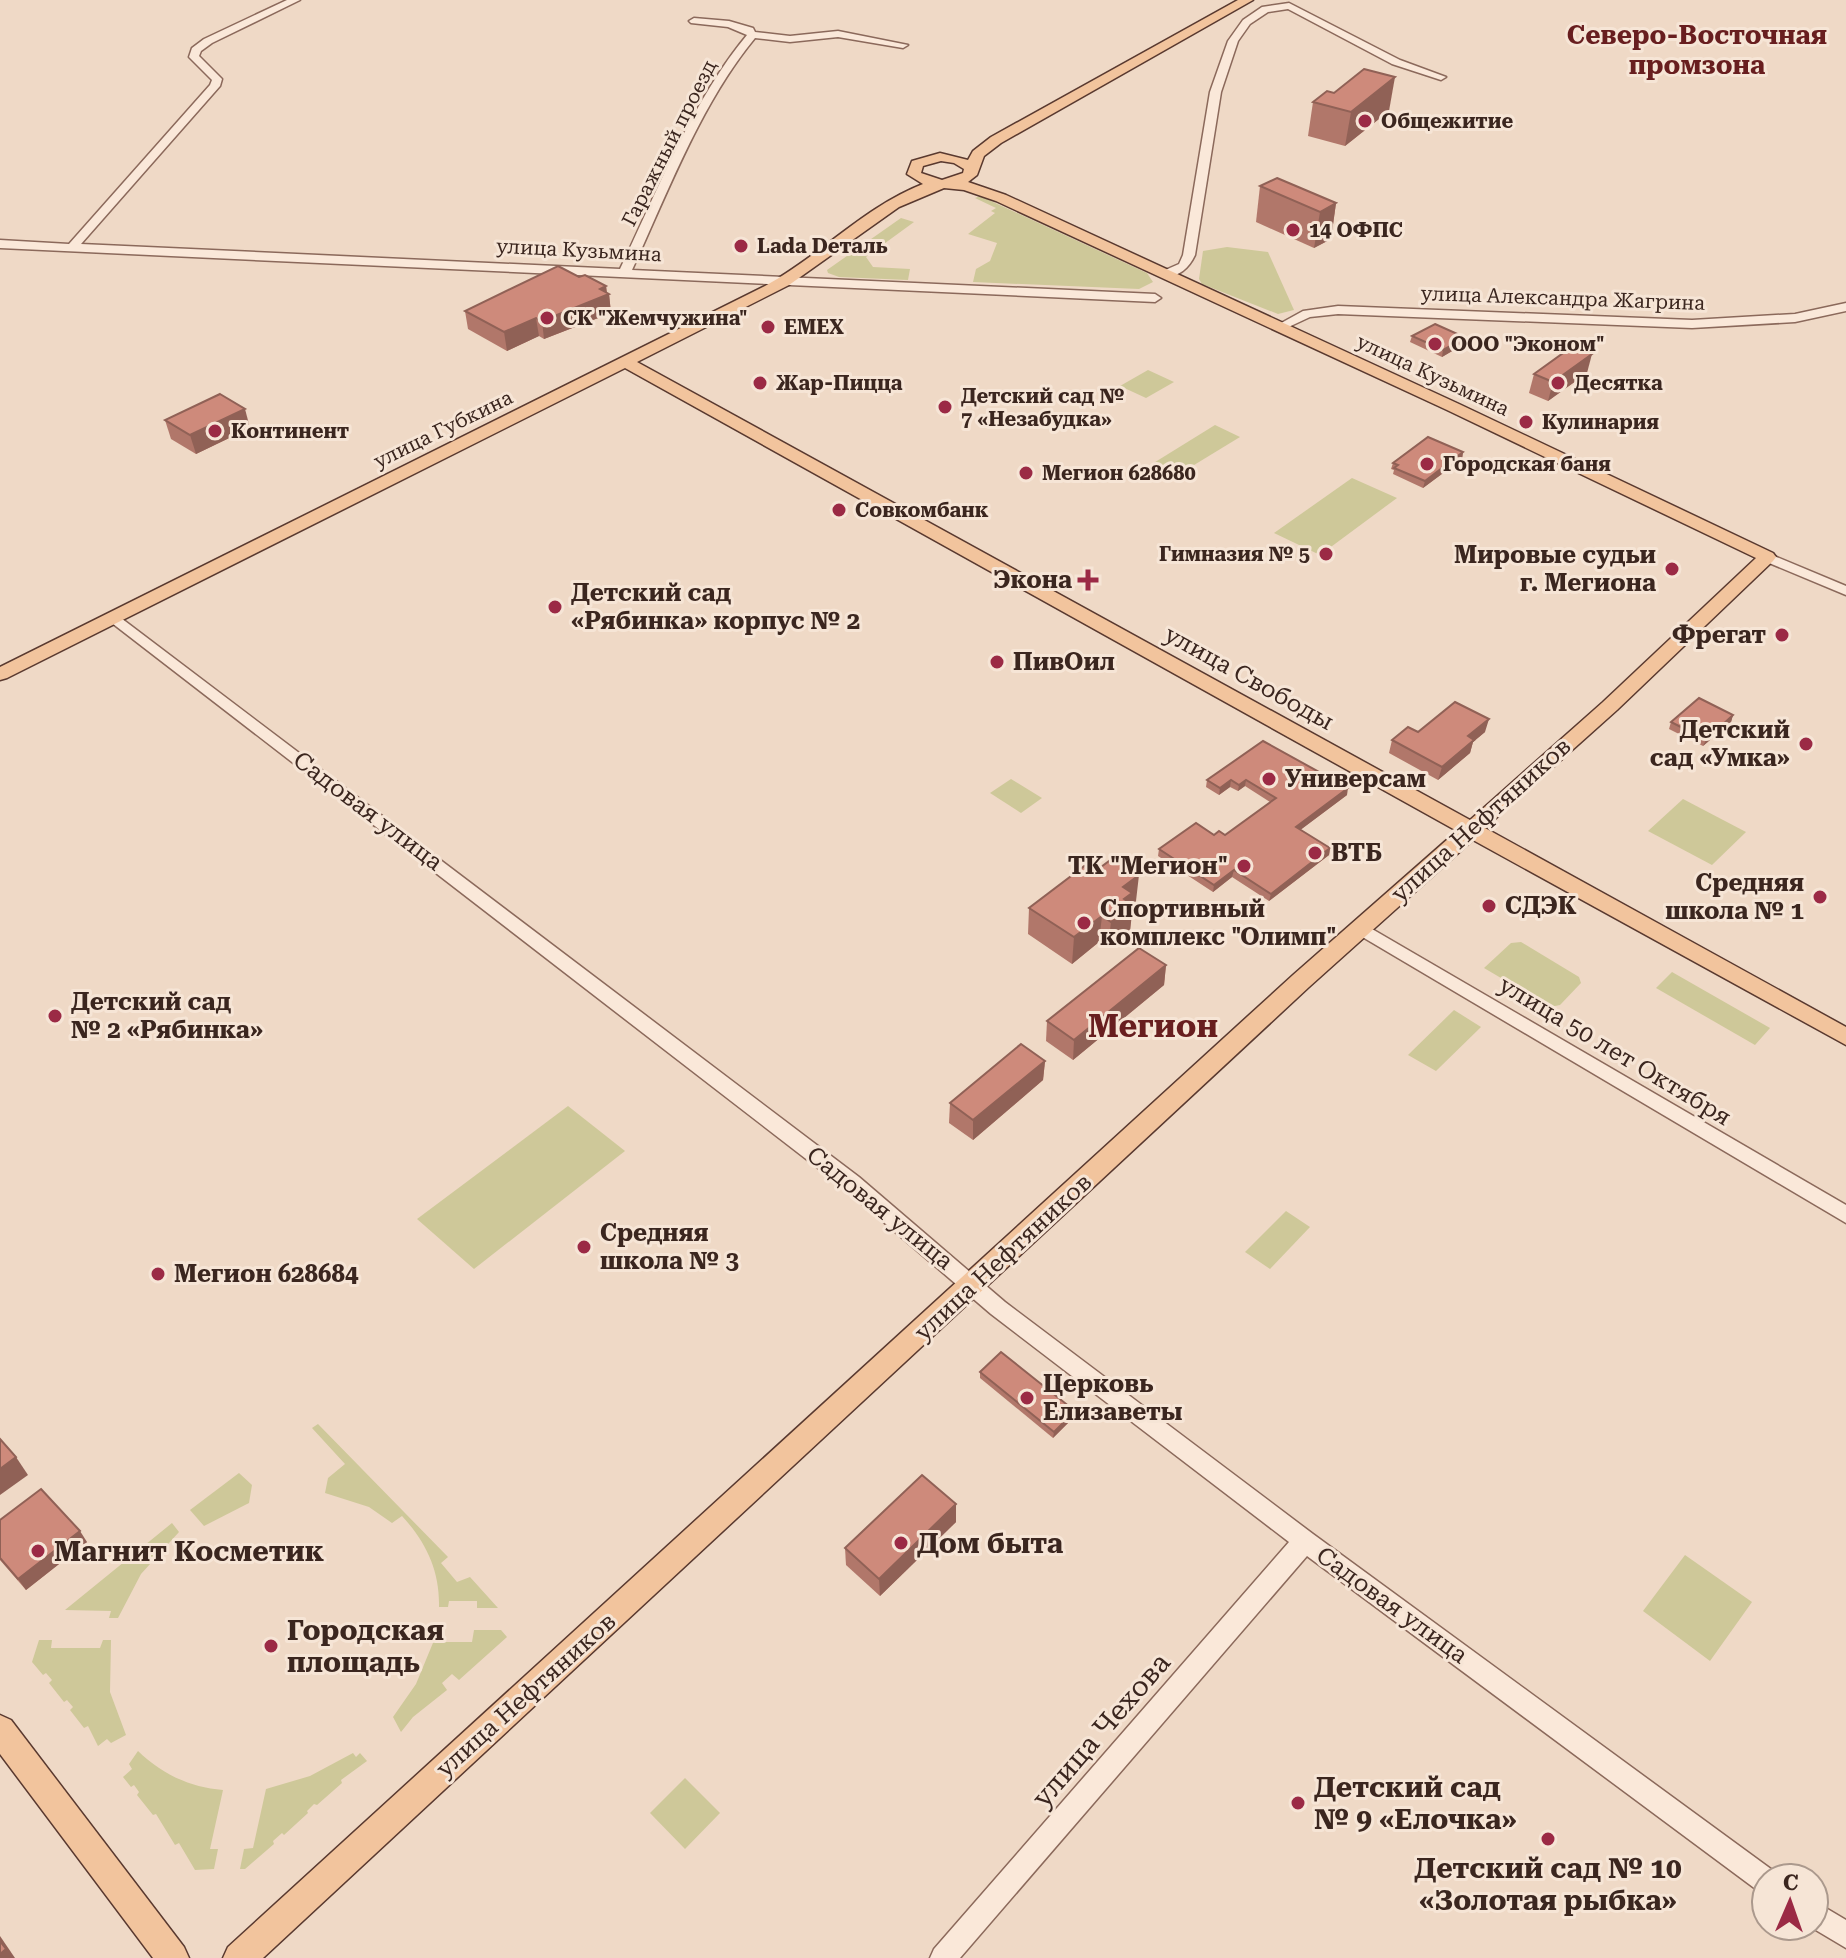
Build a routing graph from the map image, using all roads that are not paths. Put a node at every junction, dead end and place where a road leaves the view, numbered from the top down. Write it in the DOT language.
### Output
graph roads {
  1 [pos="295,0"];
  2 [pos="1247,0"];
  3 [pos="694,21"];
  4 [pos="752,35"];
  5 [pos="903,45"];
  6 [pos="1441,77"];
  7 [pos="996,140"];
  8 [pos="930,158"];
  9 [pos="971,171"];
  10 [pos="913,172"];
  11 [pos="945,184"];
  12 [pos="1001,198"];
  13 [pos="894,205"];
  14 [pos="0,244"];
  15 [pos="72,247"];
  16 [pos="625,272"];
  17 [pos="1167,274"];
  18 [pos="788,280"];
  19 [pos="1155,298"];
  20 [pos="1846,307"];
  21 [pos="1280,327"];
  22 [pos="628,363"];
  23 [pos="1767,557"];
  24 [pos="1846,591"];
  25 [pos="113,617"];
  26 [pos="0,674"];
  27 [pos="1471,831"];
  28 [pos="1360,928"];
  29 [pos="1846,1037"];
  30 [pos="1846,1215"];
  31 [pos="973,1285"];
  32 [pos="1305,1541"];
  33 [pos="0,1730"];
  34 [pos="1750,1869"];
  35 [pos="173,1958"];
  36 [pos="239,1958"];
  37 [pos="943,1958"];
  1 -- 15 [label="street"];
  2 -- 7 [label="main road"];
  3 -- 4 [label="street"];
  4 -- 5 [label="street"];
  4 -- 16 [label="street, Гаражный проезд"];
  6 -- 17 [label="street"];
  7 -- 8 [label="main road"];
  7 -- 9 [label="main road"];
  8 -- 9 [label="main road"];
  8 -- 10 [label="main road"];
  9 -- 11 [label="main road, улица Губкина"];
  9 -- 12 [label="main road"];
  10 -- 11 [label="main road"];
  10 -- 13 [label="main road"];
  11 -- 12 [label="main road"];
  11 -- 13 [label="main road, улица Губкина"];
  12 -- 17 [label="main road, улица Кузьмина"];
  13 -- 18 [label="main road, улица Губкина"];
  14 -- 15 [label="street, улица Кузьмина"];
  15 -- 16 [label="street, улица Кузьмина"];
  16 -- 18 [label="street, улица Кузьмина"];
  17 -- 21 [label="main road, улица Кузьмина"];
  18 -- 19 [label="street, улица Кузьмина"];
  18 -- 22 [label="main road, улица Губкина"];
  20 -- 21 [label="street, улица Александра Жагрина"];
  21 -- 23 [label="main road, улица Кузьмина"];
  22 -- 25 [label="main road, улица Губкина"];
  22 -- 27 [label="main road, улица Свободы"];
  23 -- 24 [label="street, улица Кузьмина"];
  23 -- 27 [label="main road, улица Нефтяников"];
  25 -- 26 [label="main road, улица Губкина"];
  25 -- 31 [label="street, Садовая улица"];
  27 -- 28 [label="main road, улица Нефтяников"];
  27 -- 29 [label="main road, улица Свободы"];
  28 -- 30 [label="street, улица 50 лет Октября"];
  28 -- 31 [label="main road, улица Нефтяников"];
  31 -- 32 [label="street, Садовая улица"];
  31 -- 36 [label="main road, улица Нефтяников"];
  32 -- 34 [label="street, Садовая улица"];
  32 -- 37 [label="street, улица Чехова"];
  33 -- 35 [label="main road"];
}
